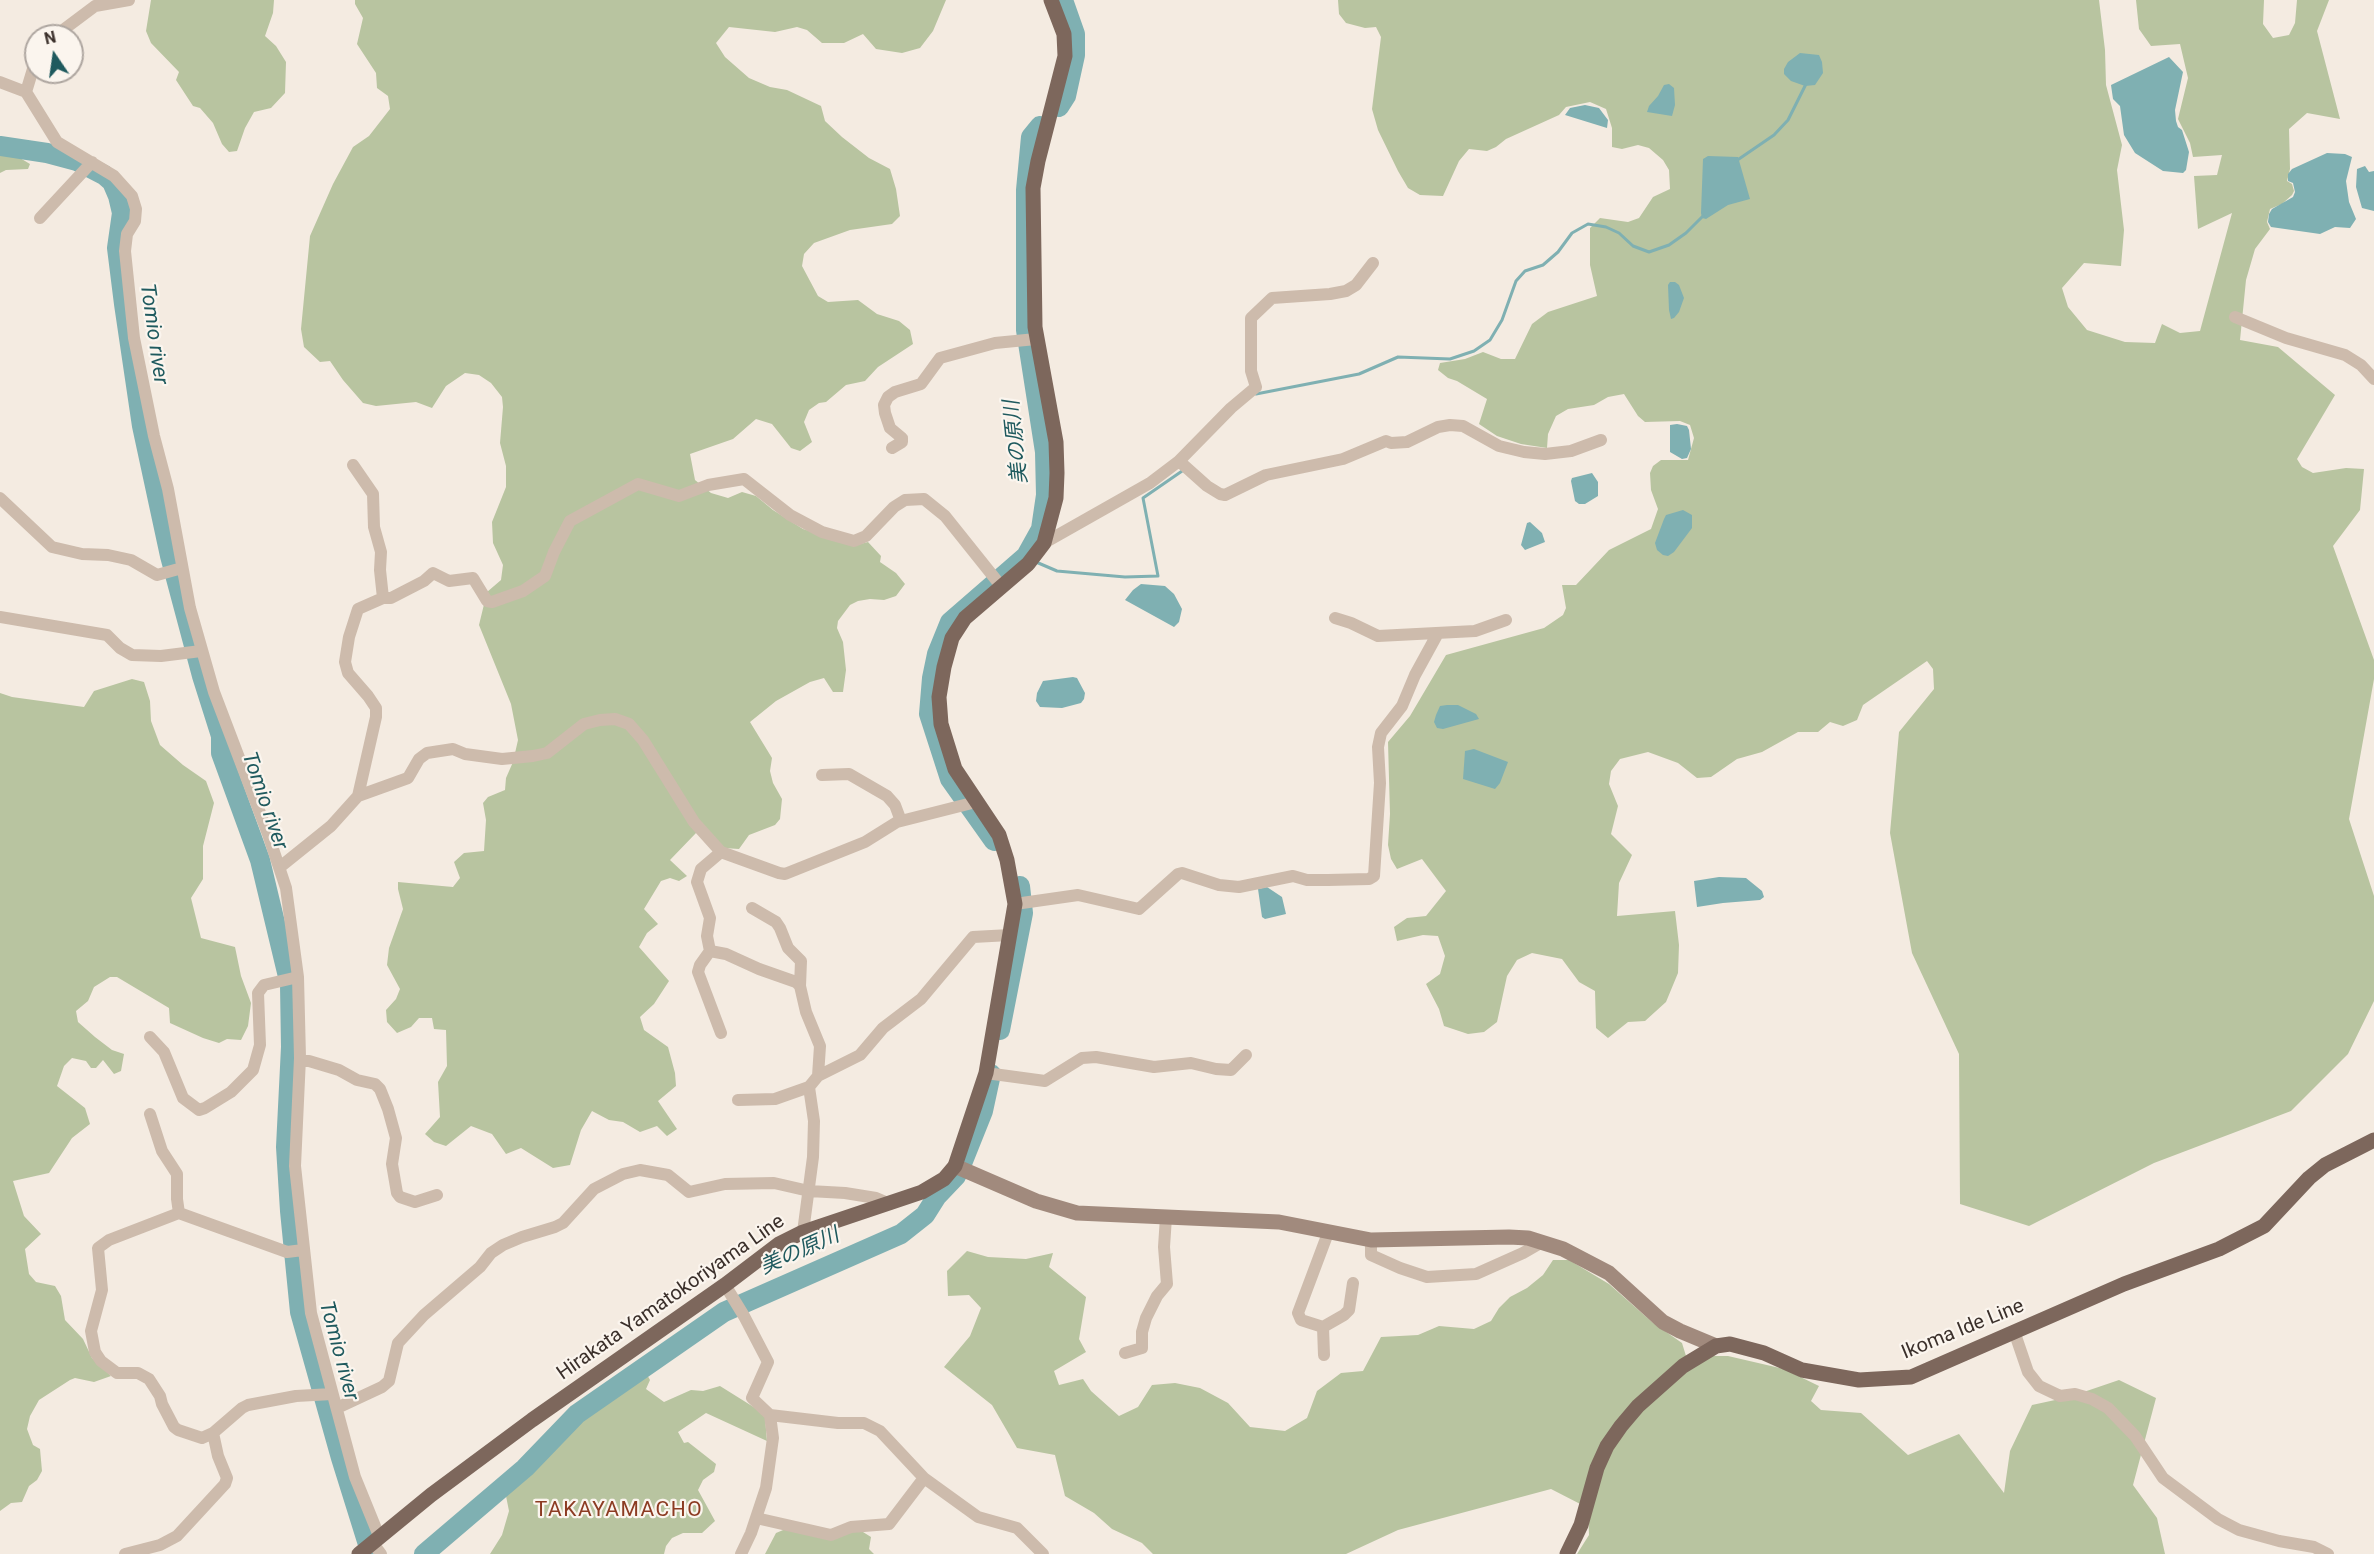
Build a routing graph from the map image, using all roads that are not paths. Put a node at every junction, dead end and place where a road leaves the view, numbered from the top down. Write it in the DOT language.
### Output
graph roads {
  1 [pos="129,0"];
  2 [pos="1051,0"];
  3 [pos="71,24"];
  4 [pos="0,82"];
  5 [pos="28,84"];
  6 [pos="26,92"];
  7 [pos="92,162"];
  8 [pos="40,218"];
  9 [pos="1372,263"];
  10 [pos="2235,317"];
  11 [pos="1036,339"];
  12 [pos="2374,379"];
  13 [pos="1601,440"];
  14 [pos="892,448"];
  15 [pos="1179,462"];
  16 [pos="353,465"];
  17 [pos="0,498"];
  18 [pos="1044,543"];
  19 [pos="175,570"];
  20 [pos="1001,586"];
  21 [pos="383,598"];
  22 [pos="0,617"];
  23 [pos="1335,618"];
  24 [pos="1506,620"];
  25 [pos="1438,633"];
  26 [pos="201,651"];
  27 [pos="822,775"];
  28 [pos="358,796"];
  29 [pos="976,802"];
  30 [pos="901,821"];
  31 [pos="721,852"];
  32 [pos="280,867"];
  33 [pos="1015,904"];
  34 [pos="752,908"];
  35 [pos="1010,934"];
  36 [pos="710,951"];
  37 [pos="298,977"];
  38 [pos="800,986"];
  39 [pos="721,1033"];
  40 [pos="150,1037"];
  41 [pos="1246,1054"];
  42 [pos="300,1061"];
  43 [pos="986,1073"];
  44 [pos="818,1076"];
  45 [pos="809,1087"];
  46 [pos="738,1100"];
  47 [pos="150,1114"];
  48 [pos="2374,1140"];
  49 [pos="961,1169"];
  50 [pos="809,1191"];
  51 [pos="437,1195"];
  52 [pos="890,1204"];
  53 [pos="179,1213"];
  54 [pos="1166,1217"];
  55 [pos="803,1232"];
  56 [pos="1328,1233"];
  57 [pos="1371,1240"];
  58 [pos="1542,1242"];
  59 [pos="303,1251"];
  60 [pos="1353,1283"];
  61 [pos="729,1291"];
  62 [pos="1323,1326"];
  63 [pos="2014,1332"];
  64 [pos="1716,1346"];
  65 [pos="1125,1353"];
  66 [pos="1324,1354"];
  67 [pos="332,1394"];
  68 [pos="337,1408"];
  69 [pos="770,1415"];
  70 [pos="213,1433"];
  71 [pos="924,1478"];
  72 [pos="756,1518"];
  73 [pos="377,1544"];
  74 [pos="163,1550"];
  75 [pos="125,1554"];
  76 [pos="359,1554"];
  77 [pos="741,1554"];
  78 [pos="1043,1554"];
  79 [pos="1567,1554"];
  80 [pos="2328,1554"];
  1 -- 3 [label="street"];
  2 -- 11 [label="main road, Hirakata Yamatokoriyama Line"];
  4 -- 6 [label="street"];
  5 -- 6 [label="street"];
  6 -- 7 [label="street"];
  7 -- 8 [label="street"];
  7 -- 19 [label="street"];
  9 -- 15 [label="street"];
  10 -- 12 [label="street"];
  11 -- 14 [label="street"];
  11 -- 18 [label="main road, Hirakata Yamatokoriyama Line"];
  13 -- 15 [label="street"];
  15 -- 18 [label="street"];
  16 -- 21 [label="street"];
  17 -- 19 [label="street"];
  18 -- 20 [label="main road, Hirakata Yamatokoriyama Line"];
  19 -- 26 [label="street"];
  20 -- 21 [label="street"];
  20 -- 29 [label="main road, Hirakata Yamatokoriyama Line"];
  21 -- 28 [label="street"];
  22 -- 26 [label="street"];
  23 -- 25 [label="street"];
  24 -- 25 [label="street"];
  25 -- 33 [label="street"];
  26 -- 32 [label="street"];
  27 -- 30 [label="street"];
  28 -- 31 [label="street"];
  28 -- 32 [label="street"];
  29 -- 30 [label="street"];
  29 -- 33 [label="main road, Hirakata Yamatokoriyama Line"];
  30 -- 31 [label="street"];
  31 -- 36 [label="street"];
  32 -- 37 [label="street"];
  33 -- 35 [label="main road, Hirakata Yamatokoriyama Line"];
  34 -- 38 [label="street"];
  35 -- 43 [label="main road, Hirakata Yamatokoriyama Line"];
  35 -- 44 [label="street"];
  36 -- 38 [label="street"];
  36 -- 39 [label="street"];
  37 -- 40 [label="street"];
  37 -- 42 [label="street"];
  38 -- 44 [label="street"];
  41 -- 43 [label="street"];
  42 -- 51 [label="street"];
  42 -- 59 [label="street"];
  43 -- 49 [label="main road, Hirakata Yamatokoriyama Line"];
  44 -- 45 [label="street"];
  45 -- 46 [label="street"];
  45 -- 50 [label="street"];
  47 -- 53 [label="street"];
  48 -- 63 [label="main road, Ikoma Ide Line"];
  49 -- 52 [label="main road, Hirakata Yamatokoriyama Line"];
  49 -- 54 [label="street"];
  50 -- 52 [label="street"];
  50 -- 55 [label="street"];
  50 -- 68 [label="street"];
  52 -- 55 [label="main road, Hirakata Yamatokoriyama Line"];
  53 -- 59 [label="street"];
  53 -- 70 [label="street"];
  54 -- 56 [label="street"];
  54 -- 65 [label="street"];
  55 -- 61 [label="main road, Hirakata Yamatokoriyama Line"];
  56 -- 57 [label="street"];
  56 -- 62 [label="street"];
  57 -- 58 [label="street"];
  57 -- 58 [label="street"];
  58 -- 64 [label="street"];
  59 -- 67 [label="street"];
  60 -- 62 [label="street"];
  61 -- 69 [label="street"];
  61 -- 73 [label="main road, Hirakata Yamatokoriyama Line"];
  62 -- 66 [label="street"];
  63 -- 64 [label="main road, Ikoma Ide Line"];
  63 -- 80 [label="street"];
  64 -- 79 [label="main road"];
  67 -- 68 [label="street"];
  67 -- 70 [label="street"];
  68 -- 73 [label="street"];
  69 -- 71 [label="street"];
  69 -- 72 [label="street"];
  70 -- 74 [label="street"];
  71 -- 72 [label="street"];
  71 -- 78 [label="street"];
  72 -- 77 [label="street"];
  73 -- 76 [label="main road, Hirakata Yamatokoriyama Line"];
  74 -- 75 [label="street"];
}
